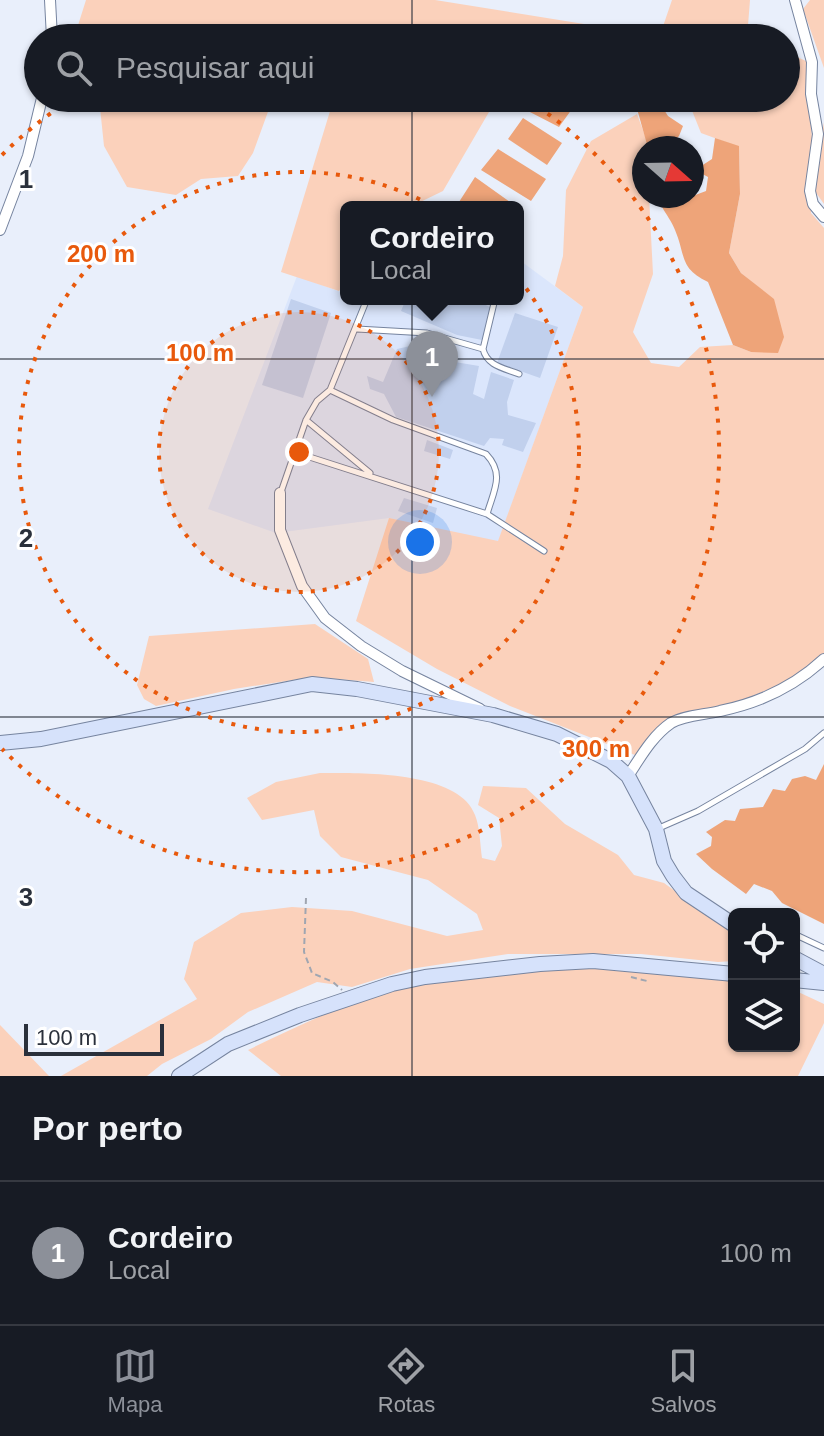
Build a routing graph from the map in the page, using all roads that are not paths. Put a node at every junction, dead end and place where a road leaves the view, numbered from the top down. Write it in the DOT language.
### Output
graph roads {
  1 [pos="50,0"];
  2 [pos="795,0"];
  3 [pos="51,24"];
  4 [pos="39,112"];
  5 [pos="824,217"];
  6 [pos="0,230"];
  7 [pos="365,305"];
  8 [pos="494,305"];
  9 [pos="357,329"];
  10 [pos="483,349"];
  11 [pos="519,374"];
  12 [pos="330,390"];
  13 [pos="306,420"];
  14 [pos="294,452"];
  15 [pos="372,475"];
  16 [pos="280,493"];
  17 [pos="487,514"];
  18 [pos="544,551"];
  19 [pos="824,659"];
  20 [pos="493,715"];
  21 [pos="824,733"];
  22 [pos="0,743"];
  23 [pos="628,776"];
  24 [pos="656,829"];
  25 [pos="728,921"];
  26 [pos="800,937"];
  27 [pos="824,948"];
  28 [pos="800,961"];
  29 [pos="728,973"];
  30 [pos="824,974"];
  31 [pos="800,981"];
  32 [pos="824,983"];
  33 [pos="179,1076"];
  1 -- 3 [label="street"];
  2 -- 5 [label="street"];
  4 -- 6 [label="street"];
  7 -- 9 [label="lane"];
  8 -- 10 [label="lane"];
  9 -- 10 [label="lane"];
  9 -- 12 [label="lane"];
  10 -- 11 [label="lane"];
  12 -- 13 [label="lane"];
  12 -- 17 [label="lane"];
  13 -- 14 [label="lane"];
  13 -- 15 [label="lane"];
  14 -- 15 [label="lane"];
  14 -- 16 [label="lane"];
  15 -- 17 [label="lane"];
  16 -- 20 [label="street"];
  17 -- 18 [label="lane"];
  19 -- 23 [label="street"];
  20 -- 22 [label="street"];
  20 -- 23 [label="street"];
  21 -- 24 [label="lane"];
  23 -- 24 [label="street"];
  24 -- 25 [label="street"];
  26 -- 27 [label="lane"];
  28 -- 30 [label="street"];
  29 -- 33 [label="street"];
  31 -- 32 [label="street"];
}
